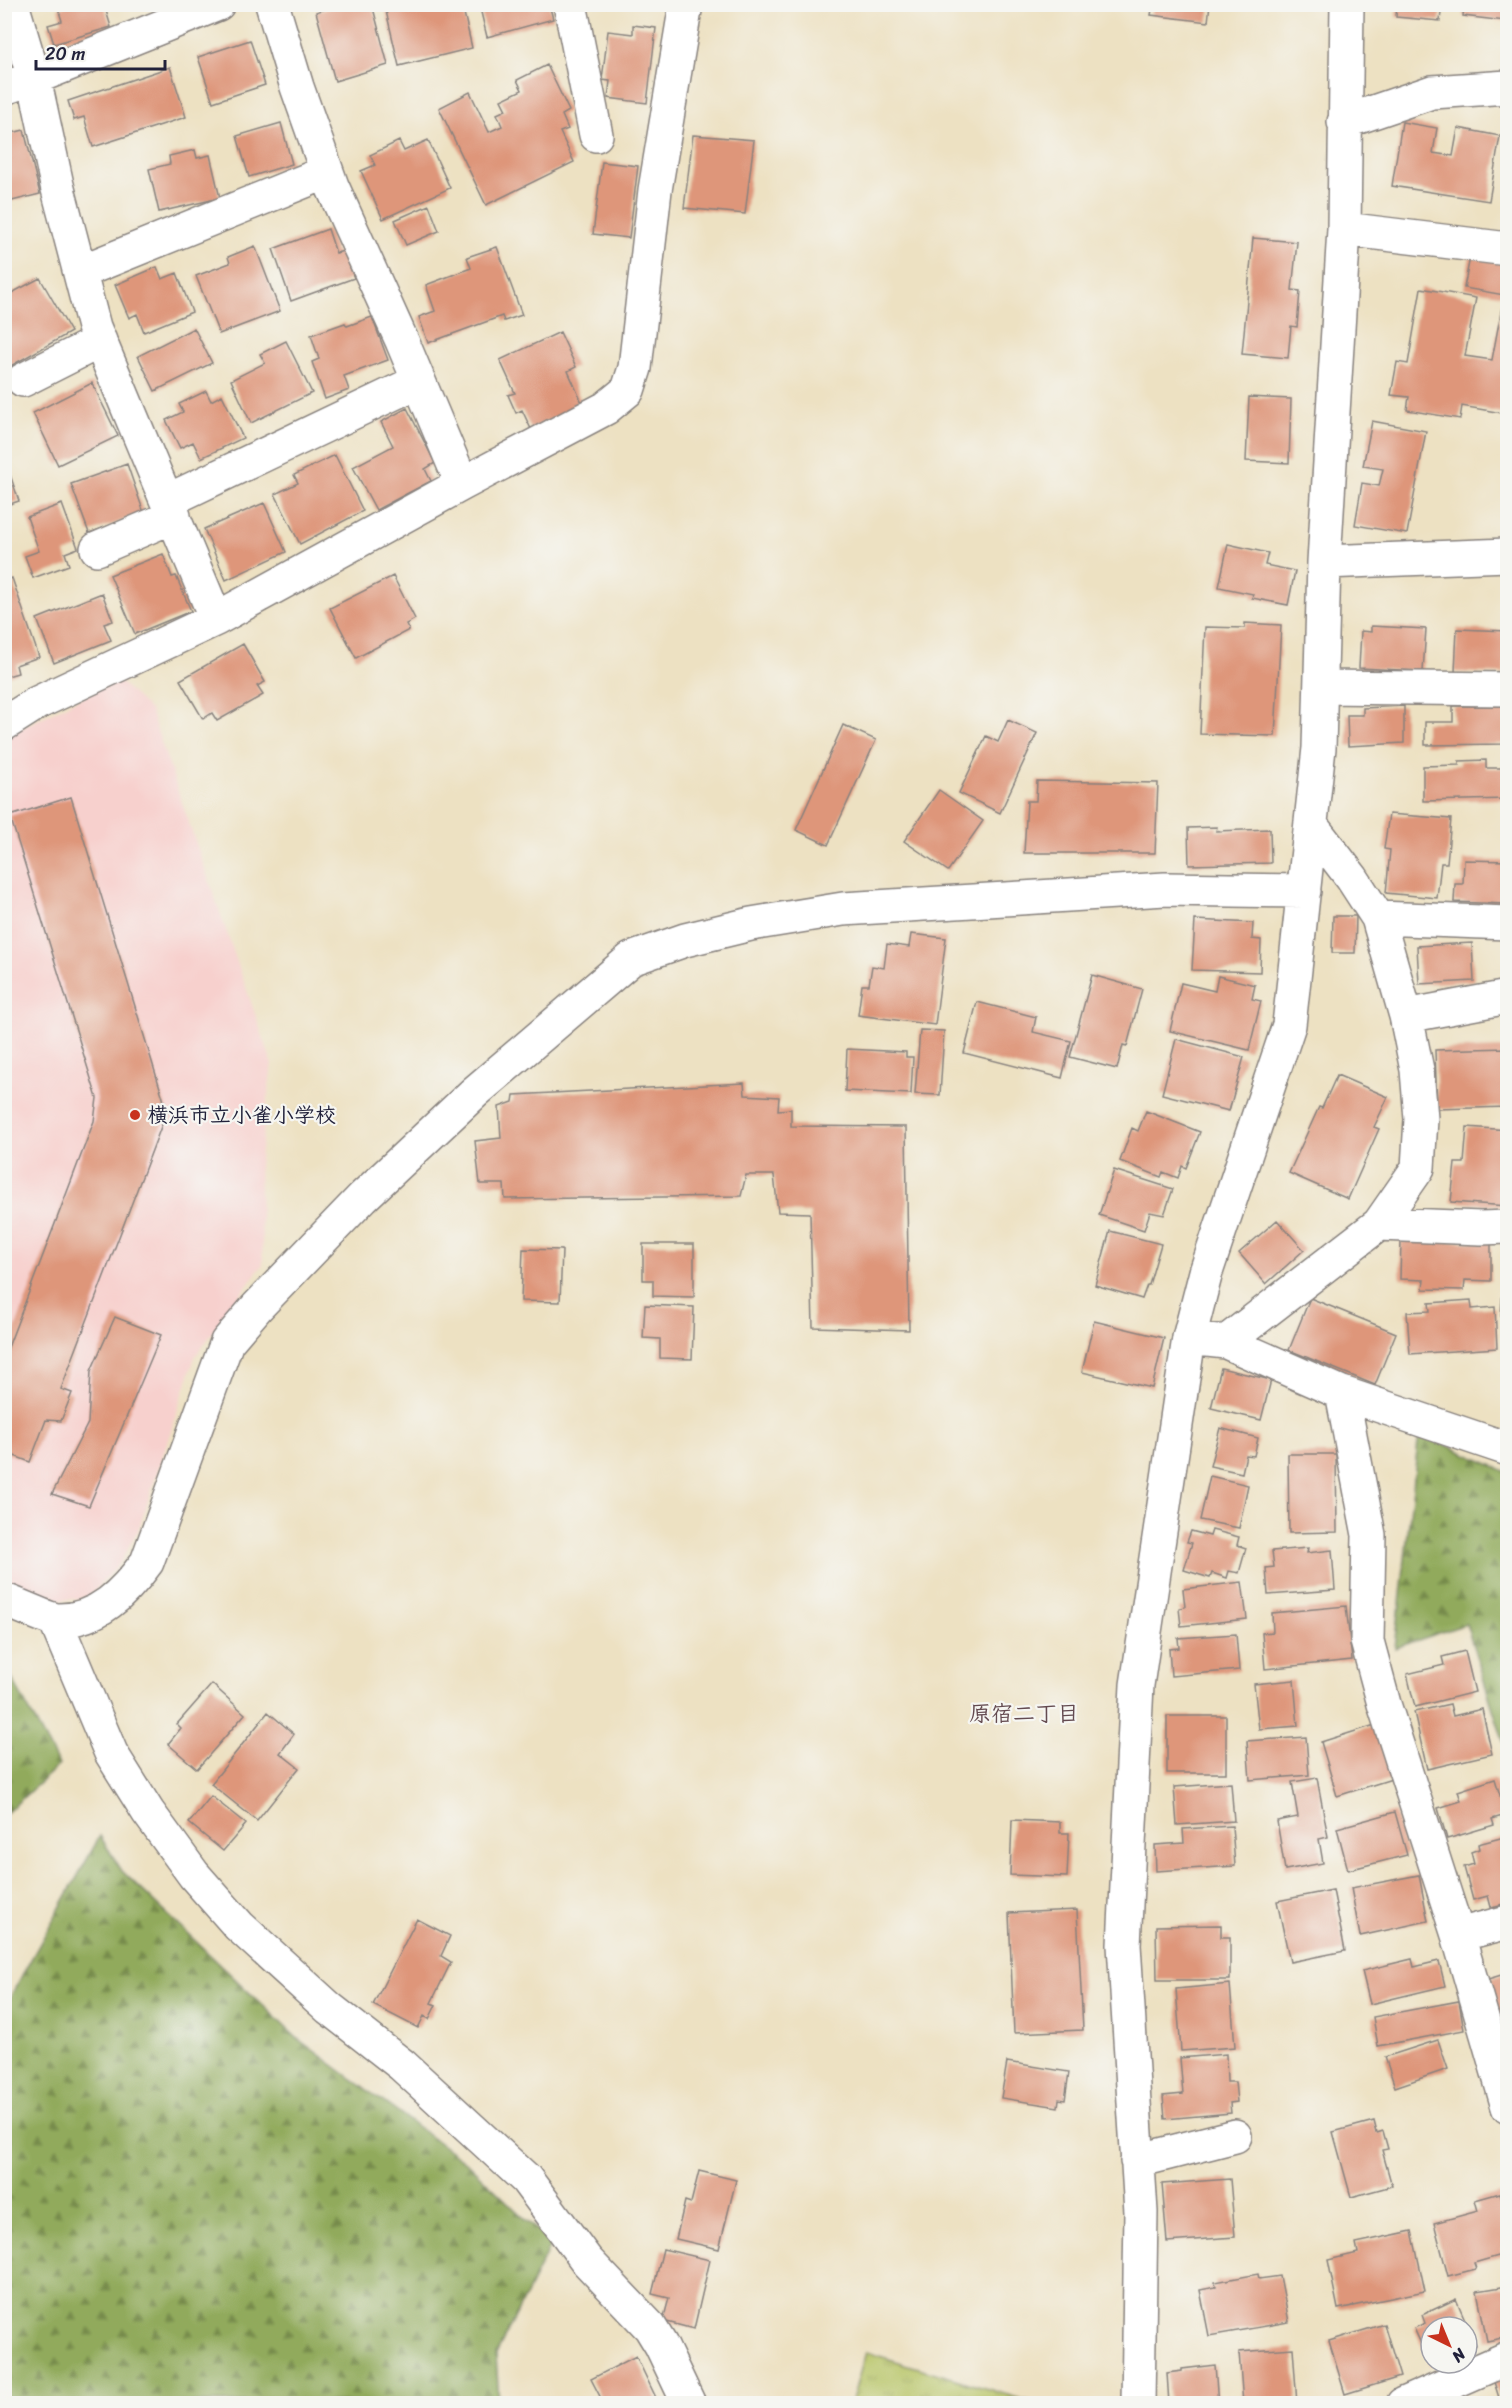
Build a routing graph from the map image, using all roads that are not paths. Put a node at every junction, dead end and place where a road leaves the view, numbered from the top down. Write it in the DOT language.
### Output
graph roads {
  1 [pos="12,4"];
  2 [pos="218,4"];
  3 [pos="272,4"];
  4 [pos="570,4"];
  5 [pos="686,4"];
  6 [pos="1347,4"];
  7 [pos="19,83"];
  8 [pos="1508,87"];
  9 [pos="1344,122"];
  10 [pos="596,135"];
  11 [pos="327,172"];
  12 [pos="1344,229"];
  13 [pos="1508,249"];
  14 [pos="80,272"];
  15 [pos="100,341"];
  16 [pos="23,380"];
  17 [pos="419,381"];
  18 [pos="462,484"];
  19 [pos="170,508"];
  20 [pos="97,549"];
  21 [pos="1508,555"];
  22 [pos="1324,562"];
  23 [pos="216,619"];
  24 [pos="1321,687"];
  25 [pos="1508,688"];
  26 [pos="4,724"];
  27 [pos="1311,825"];
  28 [pos="1304,891"];
  29 [pos="1378,918"];
  30 [pos="1508,923"];
  31 [pos="1508,997"];
  32 [pos="1406,1016"];
  33 [pos="1379,1224"];
  34 [pos="1508,1227"];
  35 [pos="1189,1338"];
  36 [pos="1226,1342"];
  37 [pos="1342,1393"];
  38 [pos="1508,1449"];
  39 [pos="4,1600"];
  40 [pos="55,1620"];
  41 [pos="1508,1922"];
  42 [pos="1458,1935"];
  43 [pos="1508,2107"];
  44 [pos="1235,2136"];
  45 [pos="1137,2161"];
  46 [pos="1508,2358"];
  47 [pos="689,2403"];
  48 [pos="1138,2403"];
  49 [pos="1403,2403"];
  1 -- 7 [label="street"];
  2 -- 7 [label="street"];
  3 -- 11 [label="street"];
  4 -- 10 [label="street"];
  5 -- 18 [label="street"];
  6 -- 9 [label="street"];
  7 -- 14 [label="street"];
  8 -- 9 [label="street"];
  9 -- 12 [label="street"];
  11 -- 14 [label="street"];
  11 -- 17 [label="street"];
  12 -- 13 [label="street"];
  12 -- 22 [label="street"];
  14 -- 15 [label="street"];
  15 -- 16 [label="street"];
  15 -- 19 [label="street"];
  17 -- 18 [label="street"];
  17 -- 19 [label="street"];
  18 -- 23 [label="street"];
  19 -- 20 [label="street"];
  19 -- 23 [label="street"];
  21 -- 22 [label="street"];
  22 -- 24 [label="street"];
  23 -- 26 [label="street"];
  24 -- 25 [label="street"];
  24 -- 27 [label="street"];
  27 -- 28 [label="street"];
  27 -- 29 [label="street"];
  28 -- 35 [label="street"];
  28 -- 40 [label="street"];
  29 -- 30 [label="street"];
  29 -- 32 [label="street"];
  31 -- 32 [label="street"];
  32 -- 33 [label="street"];
  33 -- 34 [label="street"];
  33 -- 36 [label="street"];
  35 -- 36 [label="street"];
  35 -- 45 [label="street"];
  36 -- 37 [label="street"];
  37 -- 38 [label="street"];
  37 -- 42 [label="street"];
  39 -- 40 [label="street"];
  40 -- 47 [label="street"];
  41 -- 42 [label="street"];
  42 -- 43 [label="street"];
  44 -- 45 [label="street"];
  45 -- 48 [label="street"];
  46 -- 49 [label="street"];
}
